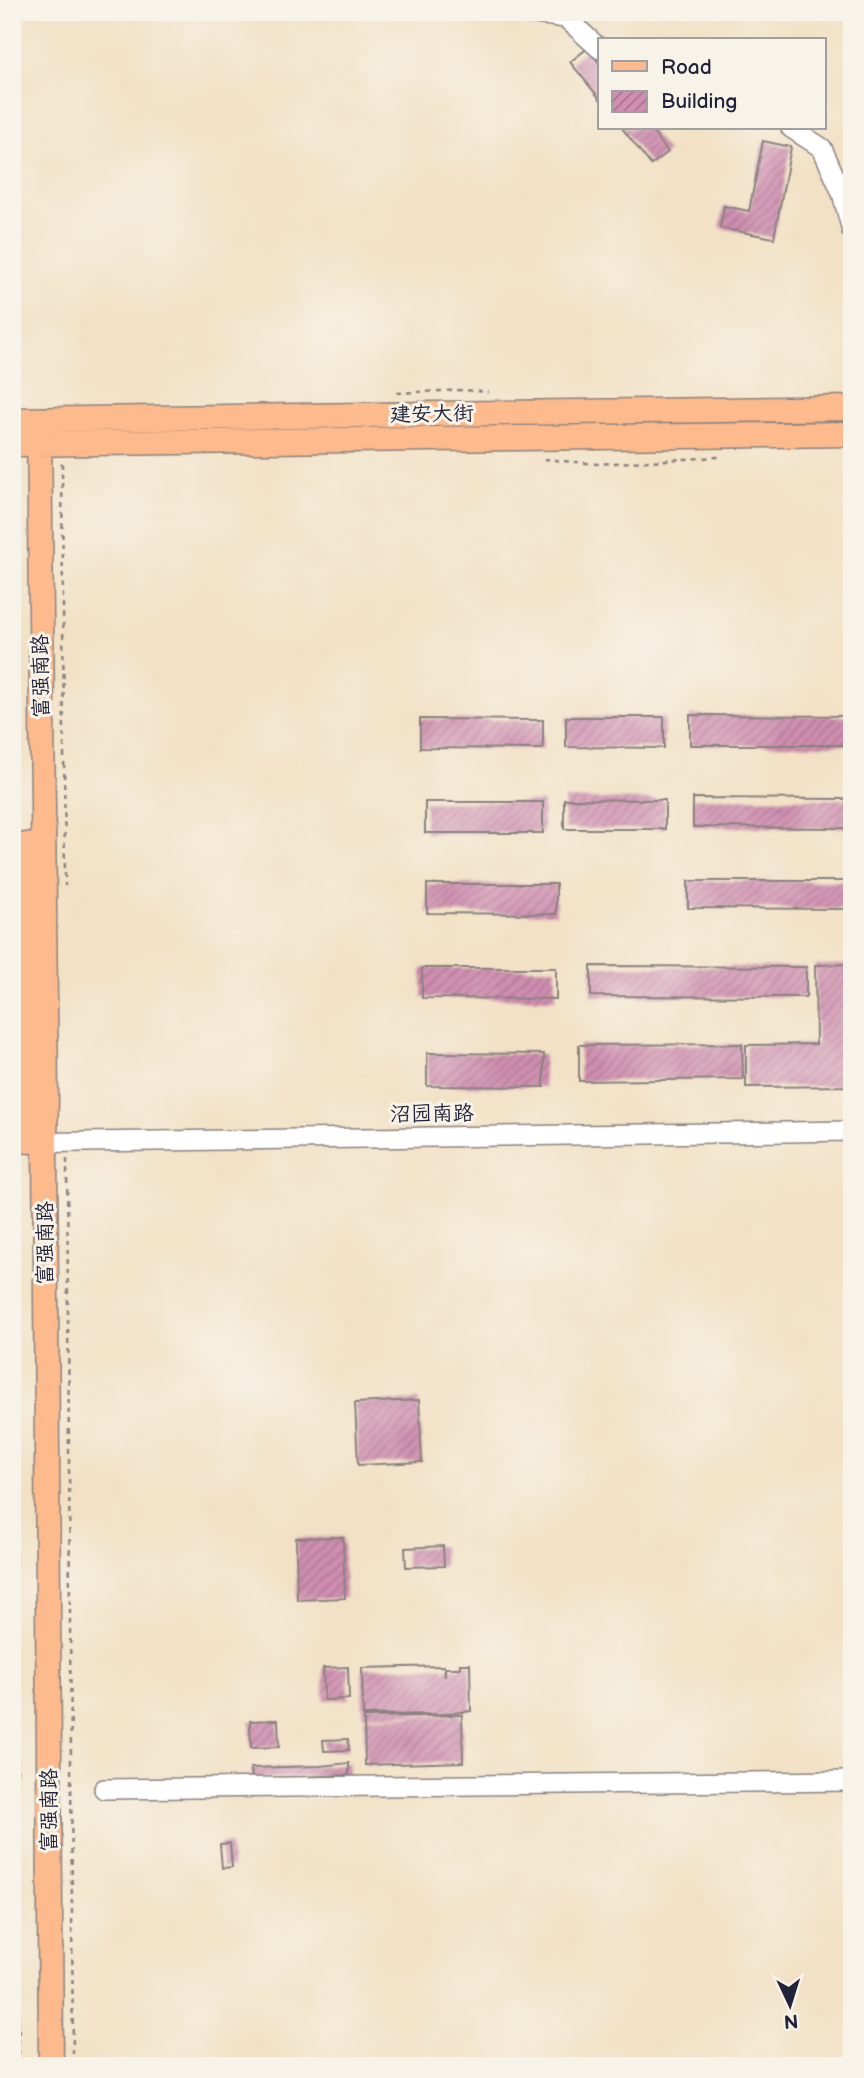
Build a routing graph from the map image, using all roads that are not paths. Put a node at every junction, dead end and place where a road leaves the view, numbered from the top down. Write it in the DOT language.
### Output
graph roads {
  1 [pos="522,12"];
  2 [pos="598,47"];
  3 [pos="794,130"];
  4 [pos="852,231"];
  5 [pos="852,408"];
  6 [pos="30,434"];
  7 [pos="852,434"];
  8 [pos="852,1131"];
  9 [pos="33,1142"];
  10 [pos="852,1781"];
  11 [pos="104,1789"];
  12 [pos="35,2066"];
  13 [pos="51,2066"];
  1 -- 2 [label="street"];
  3 -- 4 [label="street"];
  5 -- 6 [label="main road, 建安大街"];
  6 -- 7 [label="main road, 建安大街"];
  6 -- 9 [label="main road, 富强南路"];
  8 -- 9 [label="street, 沼园南路"];
  9 -- 12 [label="main road, 富强南路"];
  9 -- 13 [label="main road, 富强南路"];
  10 -- 11 [label="street"];
}
